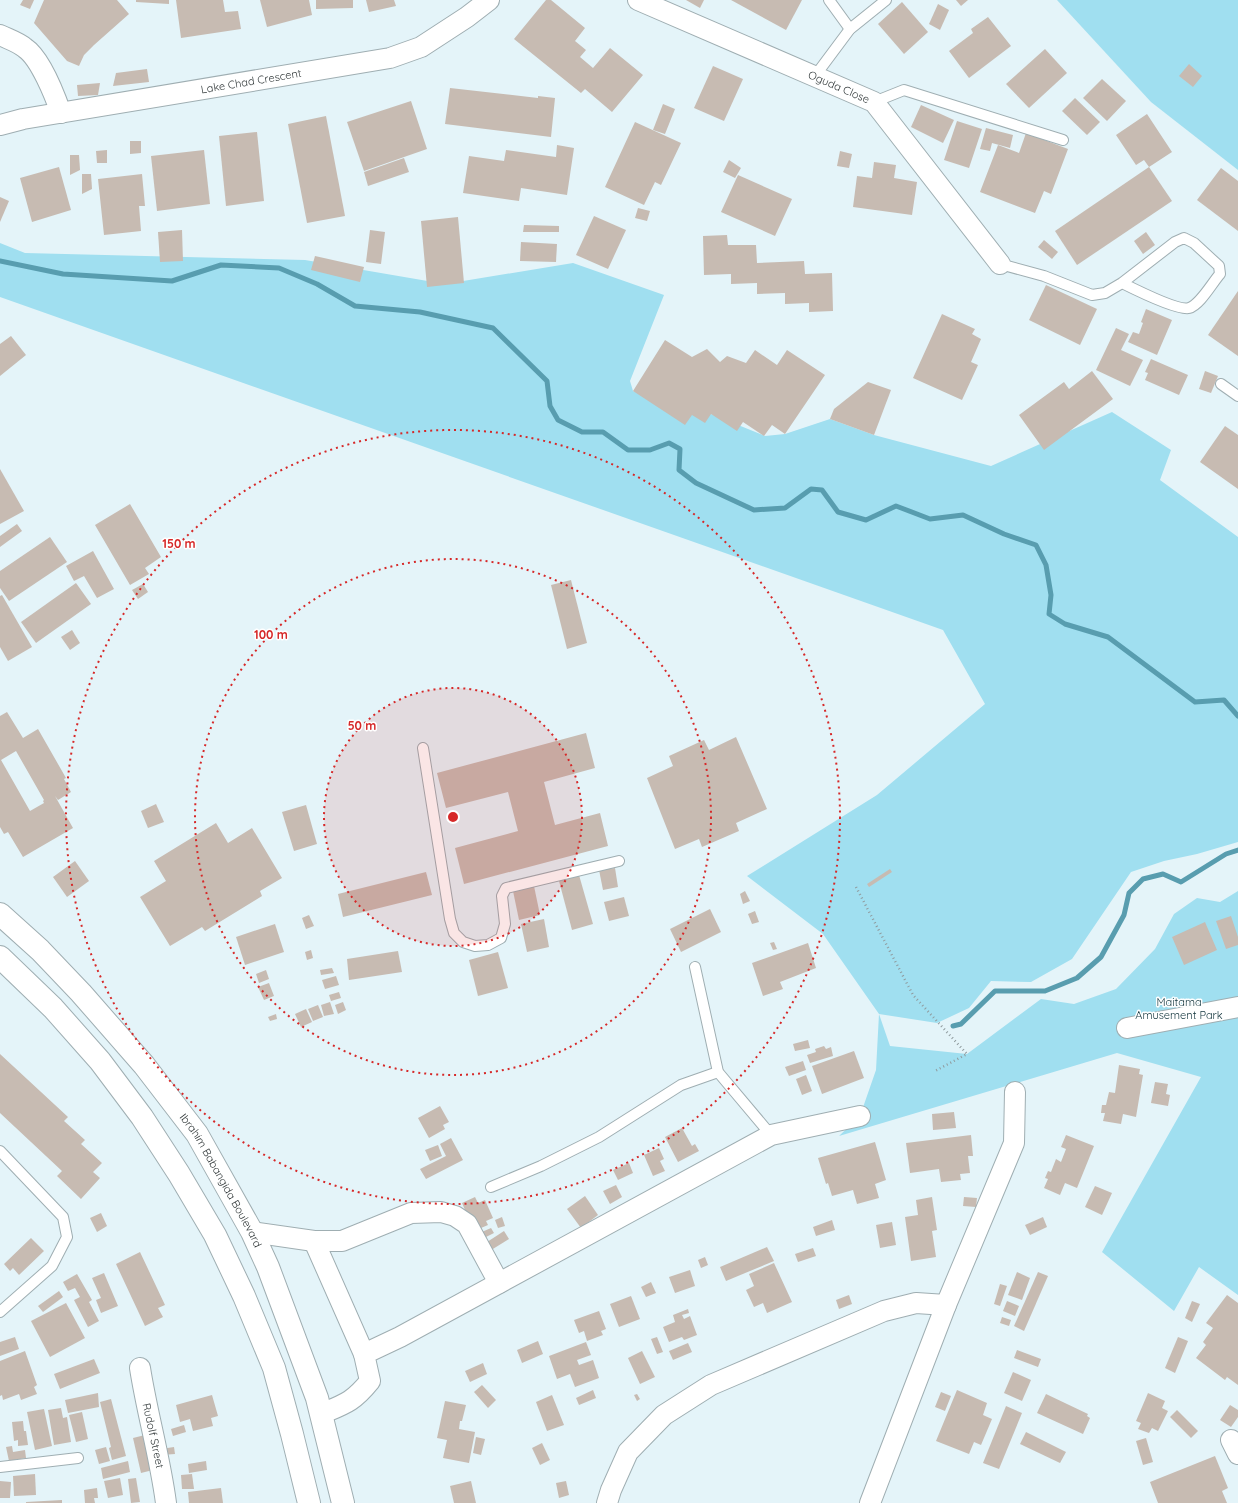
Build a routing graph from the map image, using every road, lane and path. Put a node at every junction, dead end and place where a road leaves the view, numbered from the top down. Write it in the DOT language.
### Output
graph roads {
  1 [pos="488,0"];
  2 [pos="638,0"];
  3 [pos="829,0"];
  4 [pos="886,0"];
  5 [pos="850,29"];
  6 [pos="0,35"];
  7 [pos="815,76"];
  8 [pos="874,102"];
  9 [pos="61,113"];
  10 [pos="0,125"];
  11 [pos="1063,140"];
  12 [pos="1000,264"];
  13 [pos="1122,283"];
  14 [pos="1221,384"];
  15 [pos="1238,396"];
  16 [pos="423,748"];
  17 [pos="619,861"];
  18 [pos="856,887"];
  19 [pos="0,914"];
  20 [pos="0,957"];
  21 [pos="695,967"];
  22 [pos="1238,1007"];
  23 [pos="1127,1028"];
  24 [pos="935,1071"];
  25 [pos="718,1072"];
  26 [pos="1015,1092"];
  27 [pos="860,1116"];
  28 [pos="771,1135"];
  29 [pos="0,1151"];
  30 [pos="491,1187"];
  31 [pos="252,1232"];
  32 [pos="314,1241"];
  33 [pos="500,1283"];
  34 [pos="946,1305"];
  35 [pos="0,1312"];
  36 [pos="364,1354"];
  37 [pos="140,1368"];
  38 [pos="321,1414"];
  39 [pos="78,1458"];
  40 [pos="0,1467"];
  41 [pos="166,1503"];
  42 [pos="310,1503"];
  43 [pos="343,1503"];
  44 [pos="607,1503"];
  45 [pos="870,1503"];
  1 -- 9 [label="street, Lake Chad Crescent"];
  2 -- 7 [label="street, Oguda Close"];
  3 -- 5 [label="lane"];
  4 -- 5 [label="lane"];
  5 -- 7 [label="lane"];
  6 -- 9 [label="street"];
  7 -- 8 [label="street, Oguda Close"];
  8 -- 11 [label="lane"];
  8 -- 12 [label="street, Oguda Close"];
  9 -- 10 [label="street, Lake Chad Crescent"];
  12 -- 13 [label="lane"];
  13 -- 13 [label="lane"];
  14 -- 15 [label="lane"];
  16 -- 17 [label="lane"];
  18 -- 24 [label="path"];
  19 -- 31 [label="street, Ibrahim Babangida Boulevard"];
  20 -- 42 [label="street"];
  21 -- 25 [label="lane"];
  22 -- 23 [label="street"];
  25 -- 28 [label="lane"];
  25 -- 30 [label="lane"];
  26 -- 34 [label="street"];
  27 -- 28 [label="street"];
  28 -- 33 [label="street"];
  29 -- 35 [label="lane"];
  31 -- 32 [label="street"];
  31 -- 38 [label="street, Ibrahim Babangida Boulevard"];
  32 -- 33 [label="street"];
  32 -- 36 [label="street"];
  33 -- 36 [label="street"];
  34 -- 44 [label="street"];
  34 -- 45 [label="street"];
  36 -- 38 [label="street"];
  37 -- 41 [label="street, Rudolf Street"];
  38 -- 43 [label="street, Ibrahim Babangida Boulevard"];
  39 -- 40 [label="lane"];
}
